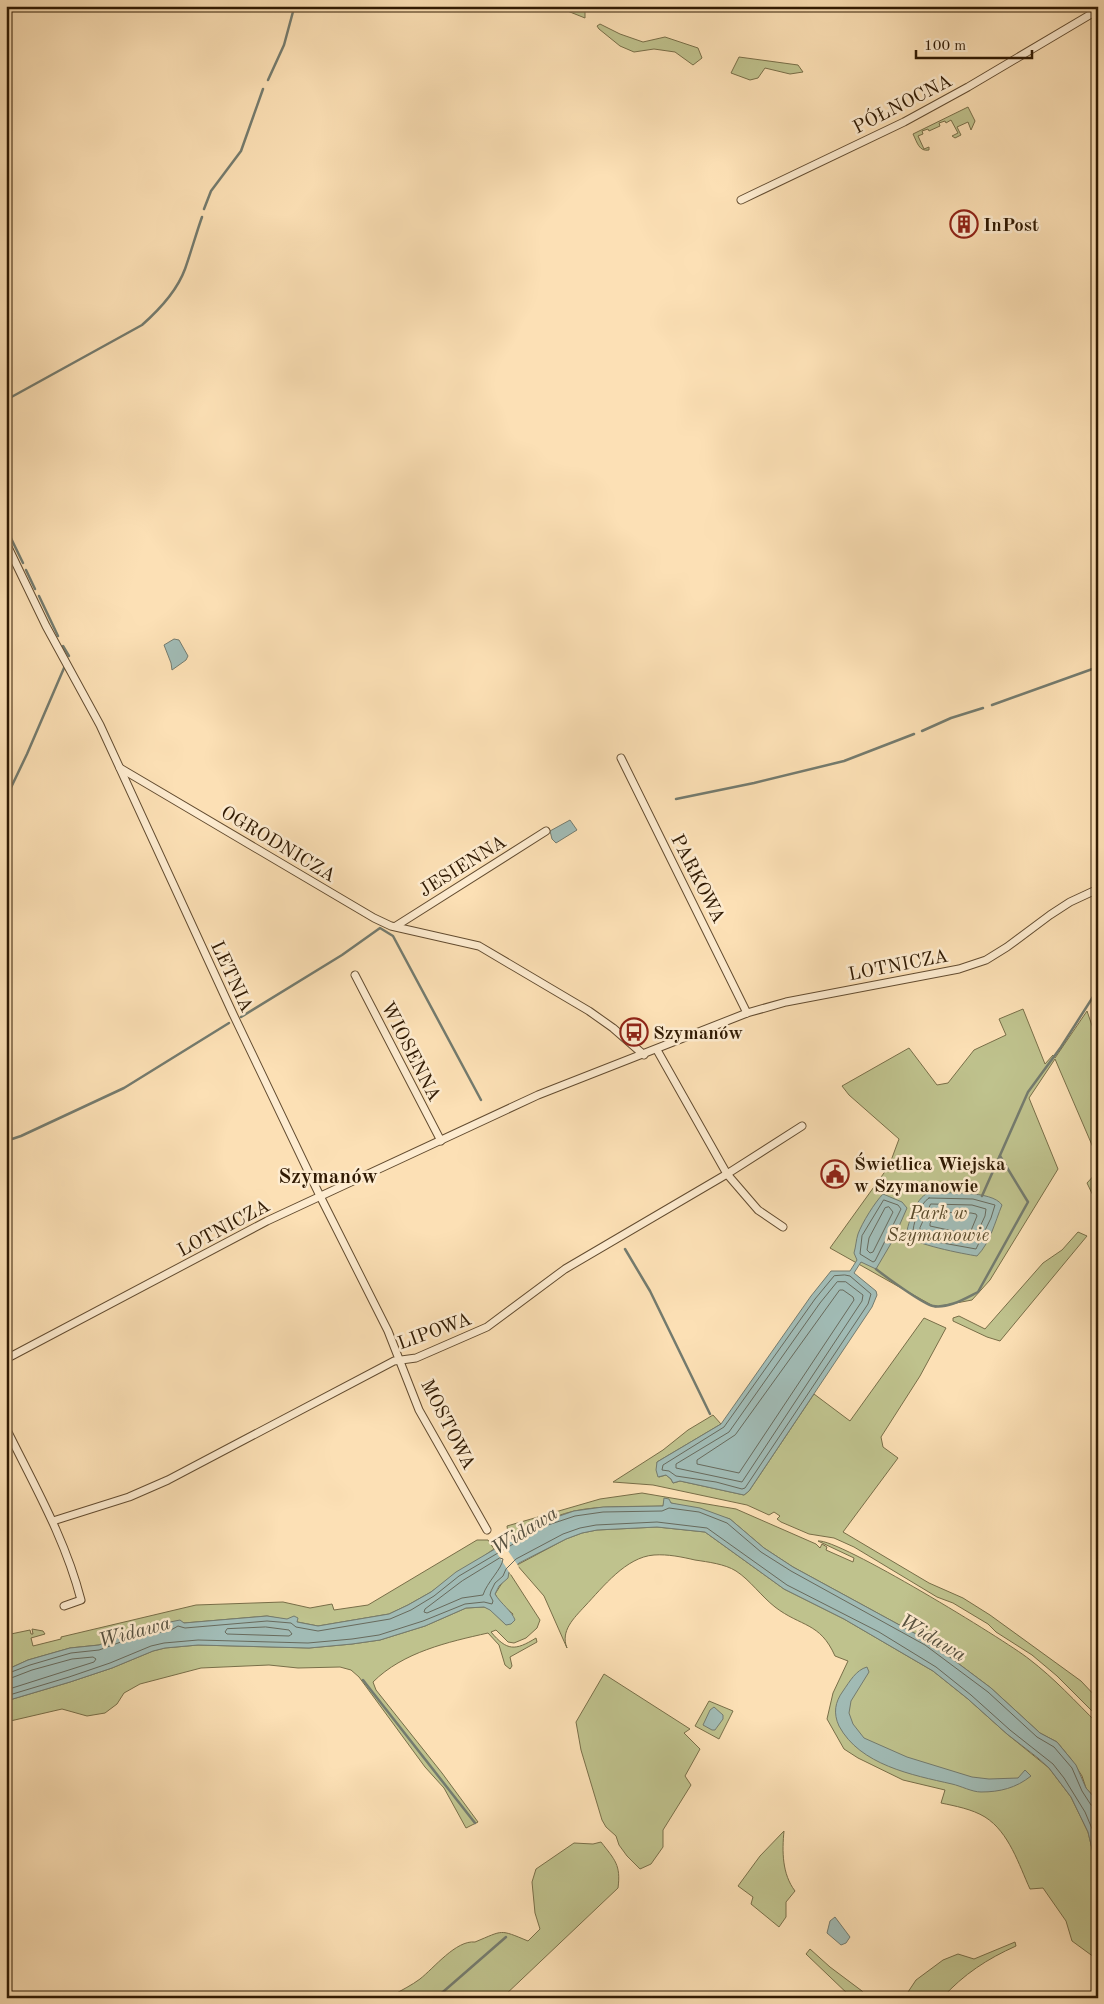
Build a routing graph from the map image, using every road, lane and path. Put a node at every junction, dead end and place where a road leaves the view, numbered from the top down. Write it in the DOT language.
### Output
graph roads {
  1 [pos="1098,10"];
  2 [pos="741,200"];
  3 [pos="6,543"];
  4 [pos="621,758"];
  5 [pos="120,768"];
  6 [pos="546,831"];
  7 [pos="1098,889"];
  8 [pos="396,926"];
  9 [pos="355,975"];
  10 [pos="748,1013"];
  11 [pos="654,1051"];
  12 [pos="644,1055"];
  13 [pos="802,1126"];
  14 [pos="441,1141"];
  15 [pos="727,1174"];
  16 [pos="320,1196"];
  17 [pos="783,1227"];
  18 [pos="6,1359"];
  19 [pos="401,1360"];
  20 [pos="6,1428"];
  21 [pos="53,1521"];
  22 [pos="487,1530"];
  23 [pos="64,1606"];
  1 -- 2 [label="street, PÓŁNOCNA"];
  3 -- 5 [label="street"];
  4 -- 10 [label="street, PARKOWA"];
  5 -- 8 [label="street, OGRODNICZA"];
  5 -- 16 [label="street, LETNIA"];
  6 -- 8 [label="street, JESIENNA"];
  7 -- 10 [label="street, LOTNICZA"];
  8 -- 12 [label="street, OGRODNICZA"];
  9 -- 14 [label="street, WIOSENNA"];
  10 -- 11 [label="street, LOTNICZA"];
  11 -- 12 [label="street, LOTNICZA"];
  11 -- 15 [label="street"];
  12 -- 14 [label="street, LOTNICZA"];
  13 -- 15 [label="street, LIPOWA"];
  14 -- 16 [label="street, LOTNICZA"];
  15 -- 17 [label="street"];
  15 -- 19 [label="street, LIPOWA"];
  16 -- 18 [label="street, LOTNICZA"];
  16 -- 19 [label="street, MOSTOWA"];
  19 -- 21 [label="street, LIPOWA"];
  19 -- 22 [label="street, MOSTOWA"];
  20 -- 21 [label="street"];
  21 -- 23 [label="street"];
}
